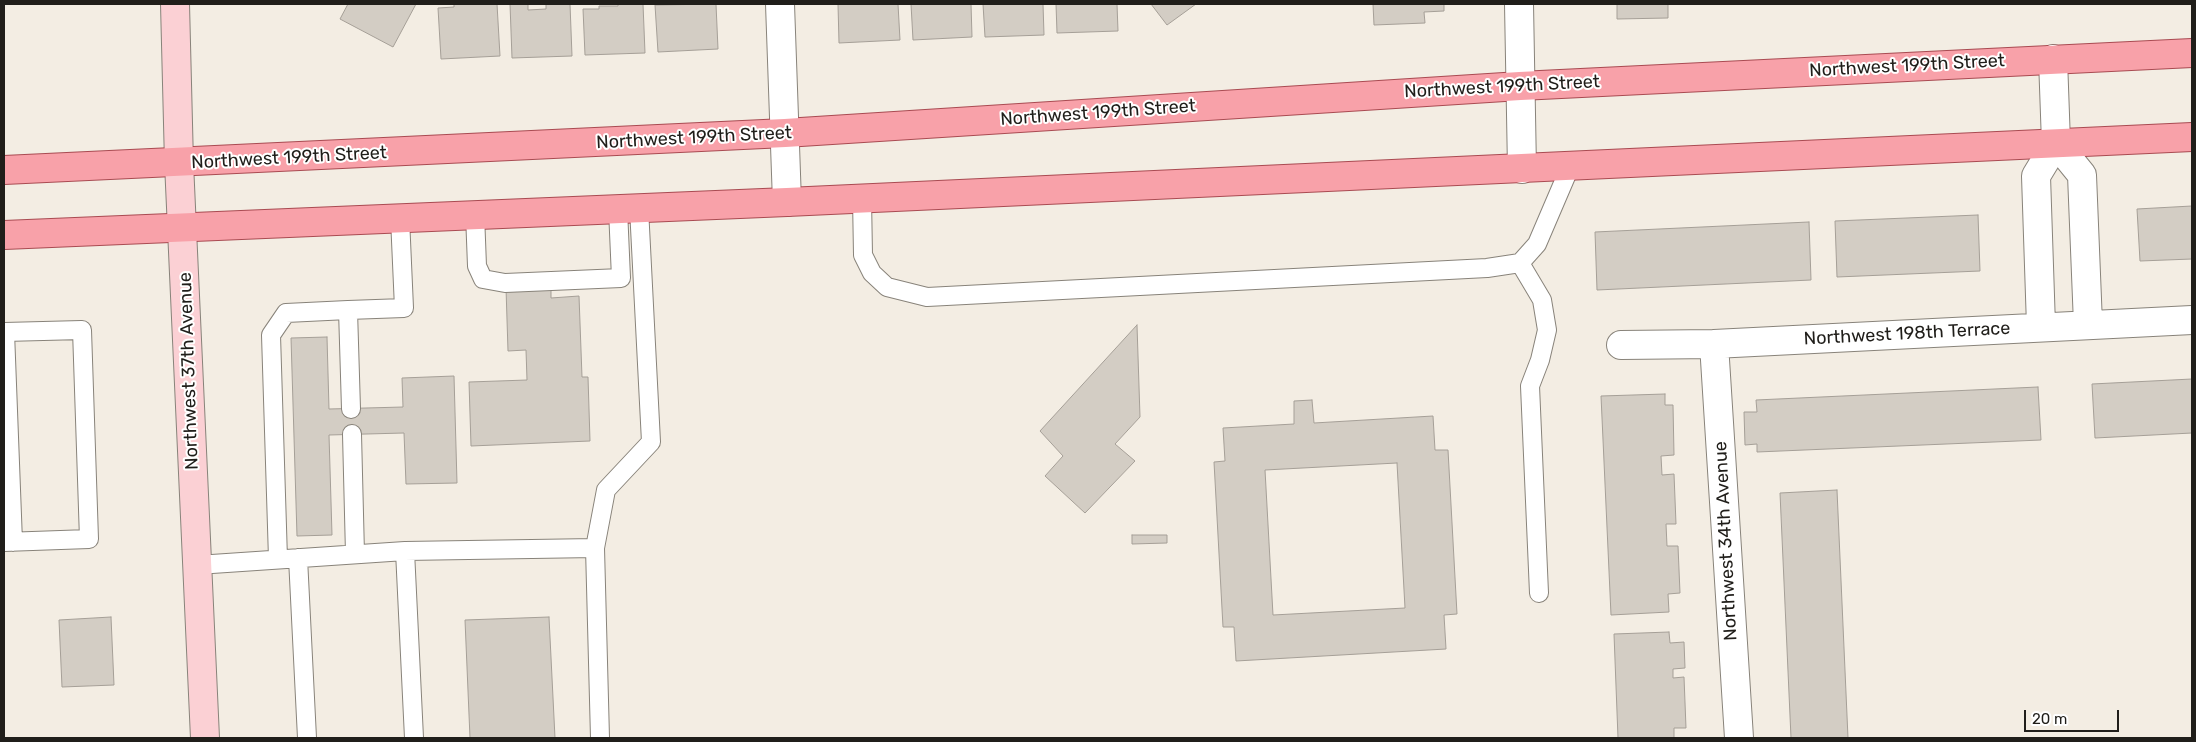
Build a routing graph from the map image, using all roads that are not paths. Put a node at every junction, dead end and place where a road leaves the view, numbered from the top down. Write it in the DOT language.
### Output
graph roads {
  1 [pos="174,4"];
  2 [pos="780,4"];
  3 [pos="1519,4"];
  4 [pos="2192,53"];
  5 [pos="2054,59"];
  6 [pos="1520,86"];
  7 [pos="785,133"];
  8 [pos="2192,137"];
  9 [pos="2056,143"];
  10 [pos="180,163"];
  11 [pos="1570,166"];
  12 [pos="1522,169"];
  13 [pos="4,170"];
  14 [pos="862,198"];
  15 [pos="787,202"];
  16 [pos="628,208"];
  17 [pos="475,214"];
  18 [pos="400,218"];
  19 [pos="182,226"];
  20 [pos="4,235"];
  21 [pos="1520,263"];
  22 [pos="348,310"];
  23 [pos="2192,320"];
  24 [pos="2088,324"];
  25 [pos="2041,326"];
  26 [pos="4,332"];
  27 [pos="1714,344"];
  28 [pos="1621,345"];
  29 [pos="351,408"];
  30 [pos="352,434"];
  31 [pos="8,542"];
  32 [pos="595,548"];
  33 [pos="405,550"];
  34 [pos="355,554"];
  35 [pos="298,558"];
  36 [pos="278,559"];
  37 [pos="197,565"];
  38 [pos="1539,593"];
  39 [pos="205,738"];
  40 [pos="307,738"];
  41 [pos="414,738"];
  42 [pos="600,738"];
  43 [pos="1738,738"];
  1 -- 10 [label="main road, Northwest 37th Avenue"];
  2 -- 7 [label="street"];
  3 -- 6 [label="street"];
  4 -- 5 [label="main road, Northwest 199th Street"];
  5 -- 6 [label="main road, Northwest 199th Street"];
  5 -- 9 [label="street"];
  6 -- 7 [label="main road, Northwest 199th Street"];
  6 -- 12 [label="street"];
  7 -- 10 [label="main road, Northwest 199th Street"];
  7 -- 15 [label="street"];
  8 -- 9 [label="main road"];
  9 -- 11 [label="main road"];
  9 -- 24 [label="street"];
  9 -- 25 [label="street"];
  10 -- 13 [label="main road, Northwest 199th Street"];
  10 -- 19 [label="main road, Northwest 37th Avenue"];
  11 -- 12 [label="main road"];
  11 -- 21 [label="lane"];
  12 -- 14 [label="main road"];
  14 -- 15 [label="main road"];
  14 -- 21 [label="lane"];
  15 -- 16 [label="main road"];
  16 -- 17 [label="main road"];
  16 -- 17 [label="lane"];
  16 -- 32 [label="lane"];
  17 -- 18 [label="main road"];
  18 -- 19 [label="main road"];
  18 -- 22 [label="lane"];
  19 -- 20 [label="main road"];
  19 -- 37 [label="main road, Northwest 37th Avenue"];
  21 -- 38 [label="lane"];
  22 -- 29 [label="lane"];
  22 -- 36 [label="lane"];
  23 -- 24 [label="street, Northwest 198th Terrace"];
  24 -- 25 [label="street, Northwest 198th Terrace"];
  25 -- 27 [label="street, Northwest 198th Terrace"];
  26 -- 31 [label="lane"];
  26 -- 31 [label="lane"];
  27 -- 28 [label="street, Northwest 198th Terrace"];
  27 -- 43 [label="street, Northwest 34th Avenue"];
  30 -- 34 [label="lane"];
  32 -- 33 [label="lane"];
  32 -- 42 [label="lane"];
  33 -- 34 [label="lane"];
  33 -- 41 [label="lane"];
  34 -- 35 [label="lane"];
  35 -- 36 [label="lane"];
  35 -- 40 [label="lane"];
  36 -- 37 [label="lane"];
  37 -- 39 [label="main road, Northwest 37th Avenue"];
}
